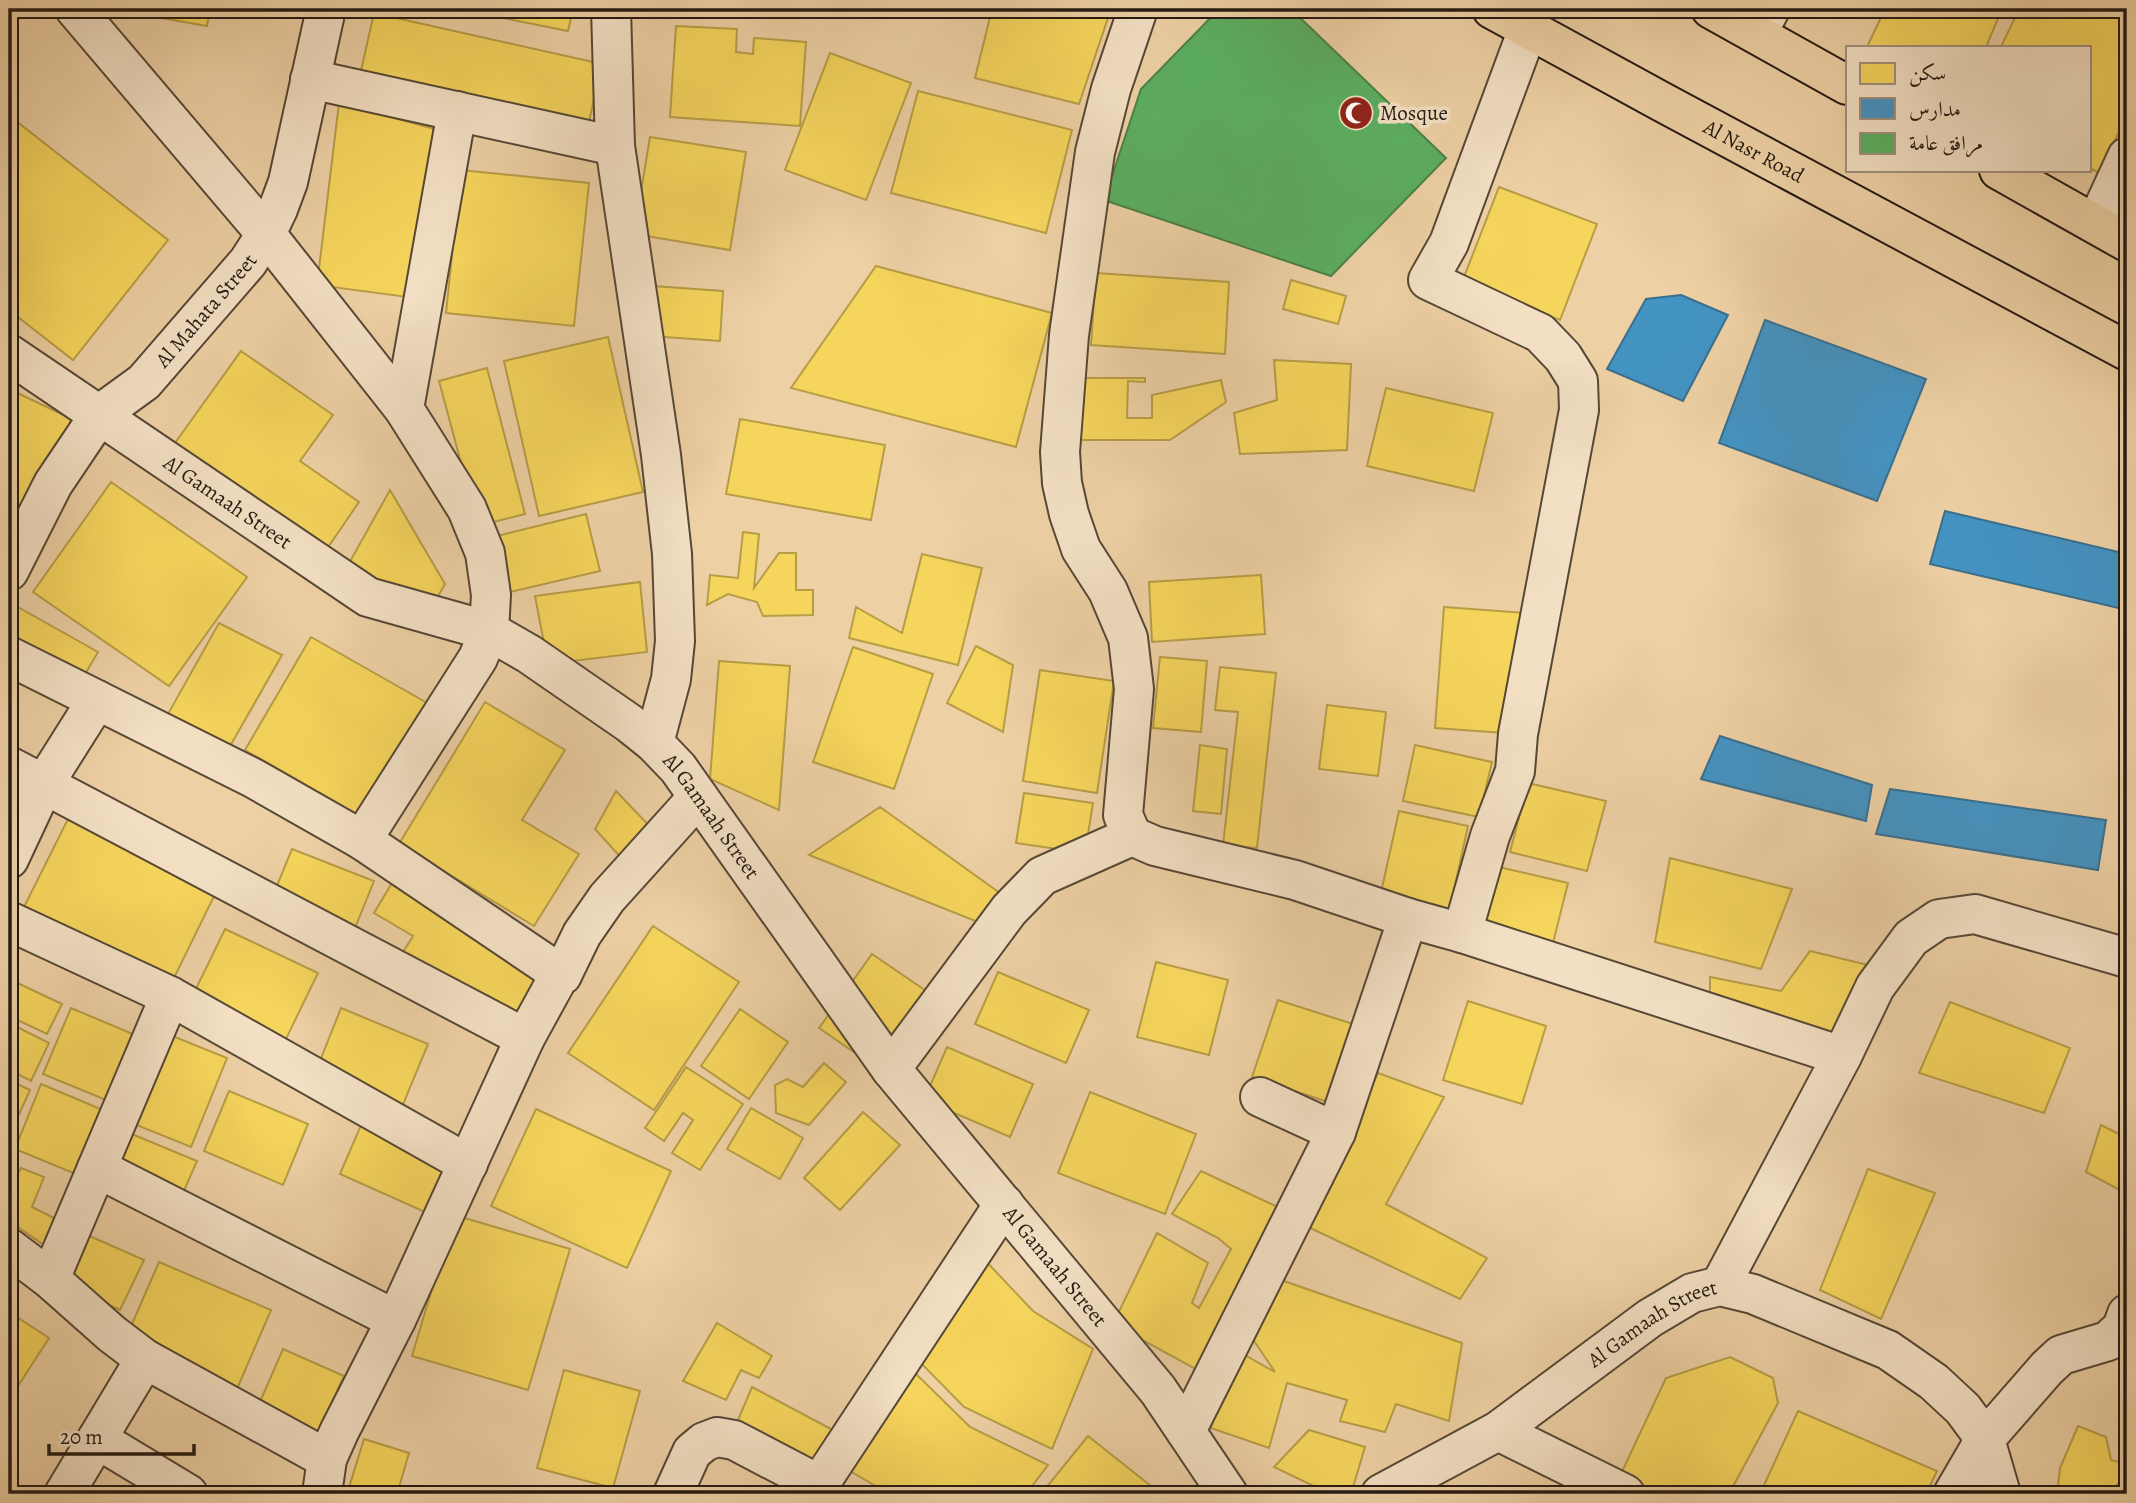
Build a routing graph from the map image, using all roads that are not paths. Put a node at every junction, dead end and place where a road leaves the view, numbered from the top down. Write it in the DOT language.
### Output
graph roads {
  1 [pos="75,9"];
  2 [pos="326,9"];
  3 [pos="611,9"];
  4 [pos="1138,9"];
  5 [pos="1492,9"];
  6 [pos="1711,9"];
  7 [pos="1770,23"];
  8 [pos="1528,29"];
  9 [pos="310,79"];
  10 [pos="1846,84"];
  11 [pos="457,111"];
  12 [pos="615,146"];
  13 [pos="2127,157"];
  14 [pos="2003,172"];
  15 [pos="2111,233"];
  16 [pos="266,234"];
  17 [pos="2127,351"];
  18 [pos="9,354"];
  19 [pos="404,409"];
  20 [pos="100,414"];
  21 [pos="9,571"];
  22 [pos="489,631"];
  23 [pos="9,656"];
  24 [pos="97,700"];
  25 [pos="654,743"];
  26 [pos="9,766"];
  27 [pos="44,784"];
  28 [pos="698,797"];
  29 [pos="1132,836"];
  30 [pos="362,840"];
  31 [pos="9,859"];
  32 [pos="1408,918"];
  33 [pos="9,920"];
  34 [pos="1462,933"];
  35 [pos="2127,958"];
  36 [pos="562,975"];
  37 [pos="170,996"];
  38 [pos="525,1038"];
  39 [pos="1842,1056"];
  40 [pos="891,1069"];
  41 [pos="1260,1097"];
  42 [pos="1336,1132"];
  43 [pos="468,1164"];
  44 [pos="97,1168"];
  45 [pos="1004,1204"];
  46 [pos="9,1248"];
  47 [pos="50,1279"];
  48 [pos="1720,1286"];
  49 [pos="2127,1314"];
  50 [pos="396,1320"];
  51 [pos="145,1359"];
  52 [pos="1186,1431"];
  53 [pos="1498,1431"];
  54 [pos="97,1438"];
  55 [pos="1985,1439"];
  56 [pos="324,1477"];
  57 [pos="817,1489"];
  58 [pos="64,1494"];
  59 [pos="188,1494"];
  60 [pos="673,1494"];
  61 [pos="1228,1494"];
  62 [pos="1381,1494"];
  63 [pos="1625,1494"];
  64 [pos="1953,1494"];
  65 [pos="2001,1494"];
  1 -- 16 [label="street"];
  2 -- 9 [label="street, Al Mahata Street"];
  3 -- 12 [label="street"];
  4 -- 29 [label="street"];
  5 -- 8 [label="main road, Al Nasr Road"];
  6 -- 7 [label="main road"];
  7 -- 10 [label="main road"];
  8 -- 17 [label="main road, Al Nasr Road"];
  8 -- 34 [label="street"];
  9 -- 11 [label="street"];
  9 -- 16 [label="street, Al Mahata Street"];
  11 -- 12 [label="street"];
  11 -- 19 [label="street"];
  12 -- 25 [label="street"];
  13 -- 15 [label="street"];
  14 -- 15 [label="main road"];
  16 -- 19 [label="street"];
  16 -- 20 [label="street, Al Mahata Street"];
  18 -- 20 [label="street, Al Gamaah Street"];
  19 -- 22 [label="street"];
  20 -- 21 [label="street, Al Mahata Street"];
  20 -- 22 [label="street, Al Gamaah Street"];
  22 -- 25 [label="street, Al Gamaah Street"];
  22 -- 30 [label="street"];
  23 -- 24 [label="street"];
  24 -- 27 [label="street"];
  24 -- 30 [label="street"];
  25 -- 28 [label="street, Al Gamaah Street"];
  26 -- 27 [label="street"];
  27 -- 31 [label="street"];
  27 -- 38 [label="street"];
  28 -- 36 [label="street"];
  28 -- 40 [label="street, Al Gamaah Street"];
  29 -- 32 [label="street"];
  29 -- 40 [label="street"];
  30 -- 36 [label="street"];
  32 -- 34 [label="street"];
  32 -- 42 [label="street"];
  33 -- 37 [label="street"];
  34 -- 39 [label="street"];
  35 -- 39 [label="street"];
  36 -- 38 [label="street"];
  37 -- 43 [label="street"];
  37 -- 44 [label="street"];
  38 -- 43 [label="street"];
  39 -- 48 [label="street"];
  40 -- 45 [label="street, Al Gamaah Street"];
  41 -- 42 [label="street"];
  42 -- 52 [label="street"];
  43 -- 50 [label="street"];
  44 -- 47 [label="street"];
  44 -- 50 [label="street"];
  45 -- 52 [label="street, Al Gamaah Street"];
  45 -- 57 [label="street"];
  46 -- 47 [label="street"];
  47 -- 51 [label="street"];
  48 -- 53 [label="street, Al Gamaah Street"];
  48 -- 55 [label="street, Al Gamaah Street"];
  49 -- 55 [label="street"];
  50 -- 56 [label="street"];
  51 -- 54 [label="street"];
  51 -- 56 [label="street"];
  52 -- 61 [label="street, Al Gamaah Street"];
  53 -- 62 [label="street, Al Gamaah Street"];
  53 -- 63 [label="street"];
  54 -- 58 [label="street"];
  54 -- 59 [label="street"];
  55 -- 64 [label="street"];
  55 -- 65 [label="street, Al Gamaah Street"];
  57 -- 60 [label="street"];
}
